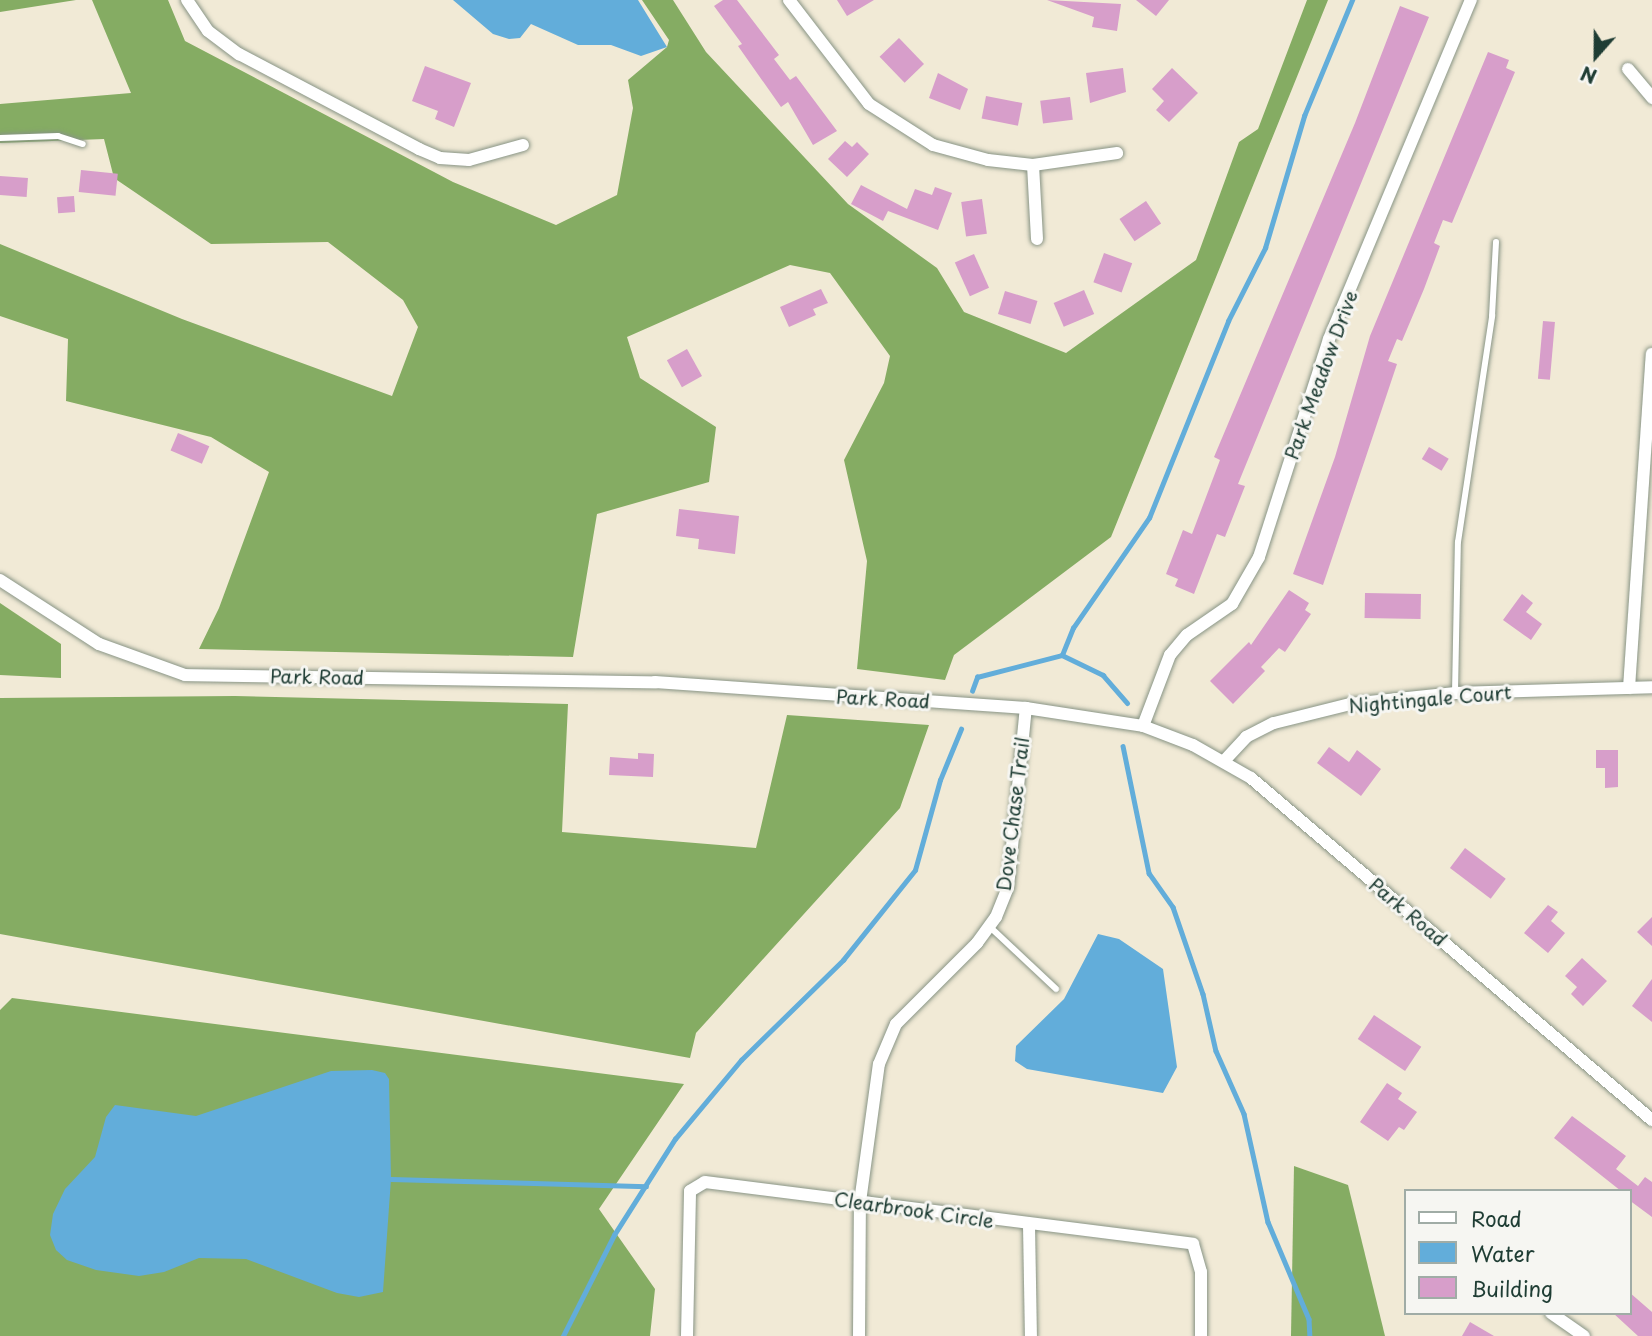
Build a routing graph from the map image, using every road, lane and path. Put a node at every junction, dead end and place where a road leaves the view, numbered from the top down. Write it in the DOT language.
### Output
graph roads {
  1 [pos="187,0"];
  2 [pos="789,0"];
  3 [pos="1471,0"];
  4 [pos="1628,69"];
  5 [pos="1652,97"];
  6 [pos="0,138"];
  7 [pos="83,144"];
  8 [pos="523,145"];
  9 [pos="1117,153"];
  10 [pos="1033,165"];
  11 [pos="1037,239"];
  12 [pos="1496,242"];
  13 [pos="1652,354"];
  14 [pos="0,580"];
  15 [pos="1652,687"];
  16 [pos="1629,688"];
  17 [pos="1455,693"];
  18 [pos="1026,708"];
  19 [pos="1143,726"];
  20 [pos="1224,761"];
  21 [pos="989,926"];
  22 [pos="1056,989"];
  23 [pos="1652,1120"];
  24 [pos="860,1202"];
  25 [pos="1029,1226"];
  26 [pos="1554,1315"];
  27 [pos="687,1336"];
  28 [pos="859,1336"];
  29 [pos="1031,1336"];
  30 [pos="1202,1336"];
  31 [pos="1584,1336"];
  1 -- 8 [label="street"];
  2 -- 10 [label="street"];
  3 -- 19 [label="street, Park Meadow Drive"];
  4 -- 5 [label="street"];
  6 -- 7 [label="lane"];
  9 -- 10 [label="street"];
  10 -- 11 [label="street"];
  12 -- 17 [label="lane"];
  13 -- 16 [label="street"];
  14 -- 18 [label="street, Park Road"];
  15 -- 16 [label="street, Nightingale Court"];
  16 -- 17 [label="street, Nightingale Court"];
  17 -- 20 [label="street, Nightingale Court"];
  18 -- 19 [label="street, Park Road"];
  18 -- 21 [label="street, Dove Chase Trail"];
  19 -- 20 [label="street, Park Road"];
  20 -- 23 [label="street, Park Road"];
  21 -- 22 [label="lane"];
  21 -- 24 [label="street, Dove Chase Trail"];
  24 -- 25 [label="street, Clearbrook Circle"];
  24 -- 27 [label="street, Clearbrook Circle"];
  24 -- 28 [label="street, Dove Chase Trail"];
  25 -- 29 [label="street"];
  25 -- 30 [label="street, Clearbrook Circle"];
  26 -- 31 [label="street"];
}
